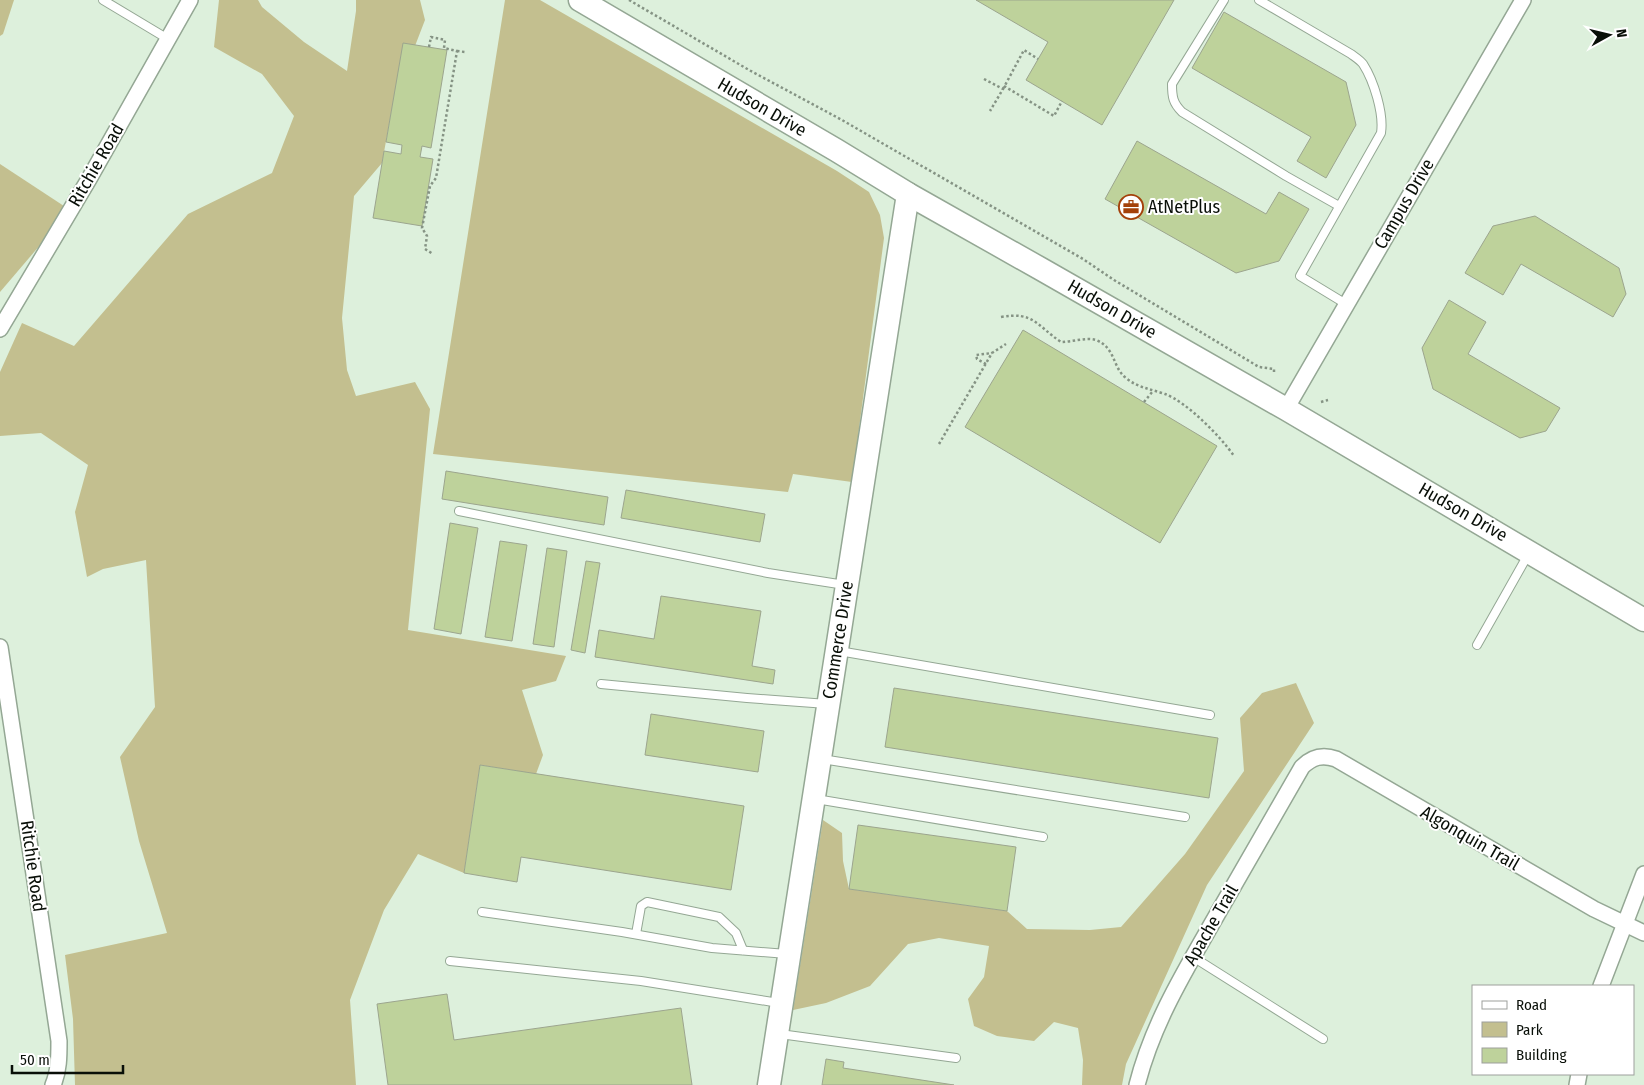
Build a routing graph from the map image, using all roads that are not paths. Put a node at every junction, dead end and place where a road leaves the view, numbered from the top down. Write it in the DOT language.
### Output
graph roads {
  1 [pos="103,0"];
  2 [pos="190,0"];
  3 [pos="580,0"];
  4 [pos="1224,0"];
  5 [pos="1259,0"];
  6 [pos="1523,0"];
  7 [pos="168,39"];
  8 [pos="908,194"];
  9 [pos="1339,206"];
  10 [pos="1346,304"];
  11 [pos="0,329"];
  12 [pos="1286,409"];
  13 [pos="459,511"];
  14 [pos="1530,552"];
  15 [pos="847,585"];
  16 [pos="1644,620"];
  17 [pos="1477,646"];
  18 [pos="0,647"];
  19 [pos="837,650"];
  20 [pos="601,684"];
  21 [pos="828,704"];
  22 [pos="1210,715"];
  23 [pos="820,759"];
  24 [pos="1300,772"];
  25 [pos="814,799"];
  26 [pos="1185,817"];
  27 [pos="1043,837"];
  28 [pos="1644,874"];
  29 [pos="482,912"];
  30 [pos="1624,924"];
  31 [pos="1644,932"];
  32 [pos="636,934"];
  33 [pos="743,950"];
  34 [pos="789,954"];
  35 [pos="1193,957"];
  36 [pos="450,961"];
  37 [pos="1601,985"];
  38 [pos="781,1003"];
  39 [pos="776,1033"];
  40 [pos="1323,1039"];
  41 [pos="956,1058"];
  42 [pos="53,1085"];
  43 [pos="769,1085"];
  44 [pos="1137,1085"];
  1 -- 7 [label="lane"];
  2 -- 7 [label="street, Ritchie Road"];
  3 -- 8 [label="main road, Hudson Drive"];
  4 -- 9 [label="lane"];
  5 -- 9 [label="lane"];
  6 -- 10 [label="street, Campus Drive"];
  7 -- 11 [label="street, Ritchie Road"];
  8 -- 12 [label="main road, Hudson Drive"];
  8 -- 15 [label="main road, Commerce Drive"];
  9 -- 10 [label="lane"];
  10 -- 12 [label="street, Campus Drive"];
  12 -- 14 [label="main road, Hudson Drive"];
  13 -- 15 [label="lane"];
  14 -- 16 [label="main road, Hudson Drive"];
  14 -- 17 [label="lane"];
  15 -- 19 [label="main road, Commerce Drive"];
  18 -- 42 [label="street, Ritchie Road"];
  19 -- 21 [label="main road, Commerce Drive"];
  19 -- 22 [label="lane"];
  20 -- 21 [label="lane"];
  21 -- 23 [label="main road, Commerce Drive"];
  23 -- 25 [label="main road, Commerce Drive"];
  23 -- 26 [label="lane"];
  24 -- 30 [label="street, Algonquin Trail"];
  24 -- 35 [label="street, Apache Trail"];
  25 -- 27 [label="lane"];
  25 -- 34 [label="main road, Commerce Drive"];
  28 -- 30 [label="street"];
  29 -- 32 [label="lane"];
  30 -- 31 [label="street, Algonquin Trail"];
  30 -- 37 [label="street"];
  32 -- 33 [label="lane"];
  32 -- 33 [label="lane"];
  33 -- 34 [label="lane"];
  34 -- 38 [label="main road, Commerce Drive"];
  35 -- 40 [label="lane"];
  35 -- 44 [label="street, Apache Trail"];
  36 -- 38 [label="lane"];
  38 -- 39 [label="main road, Commerce Drive"];
  39 -- 41 [label="lane"];
  39 -- 43 [label="main road, Commerce Drive"];
}
